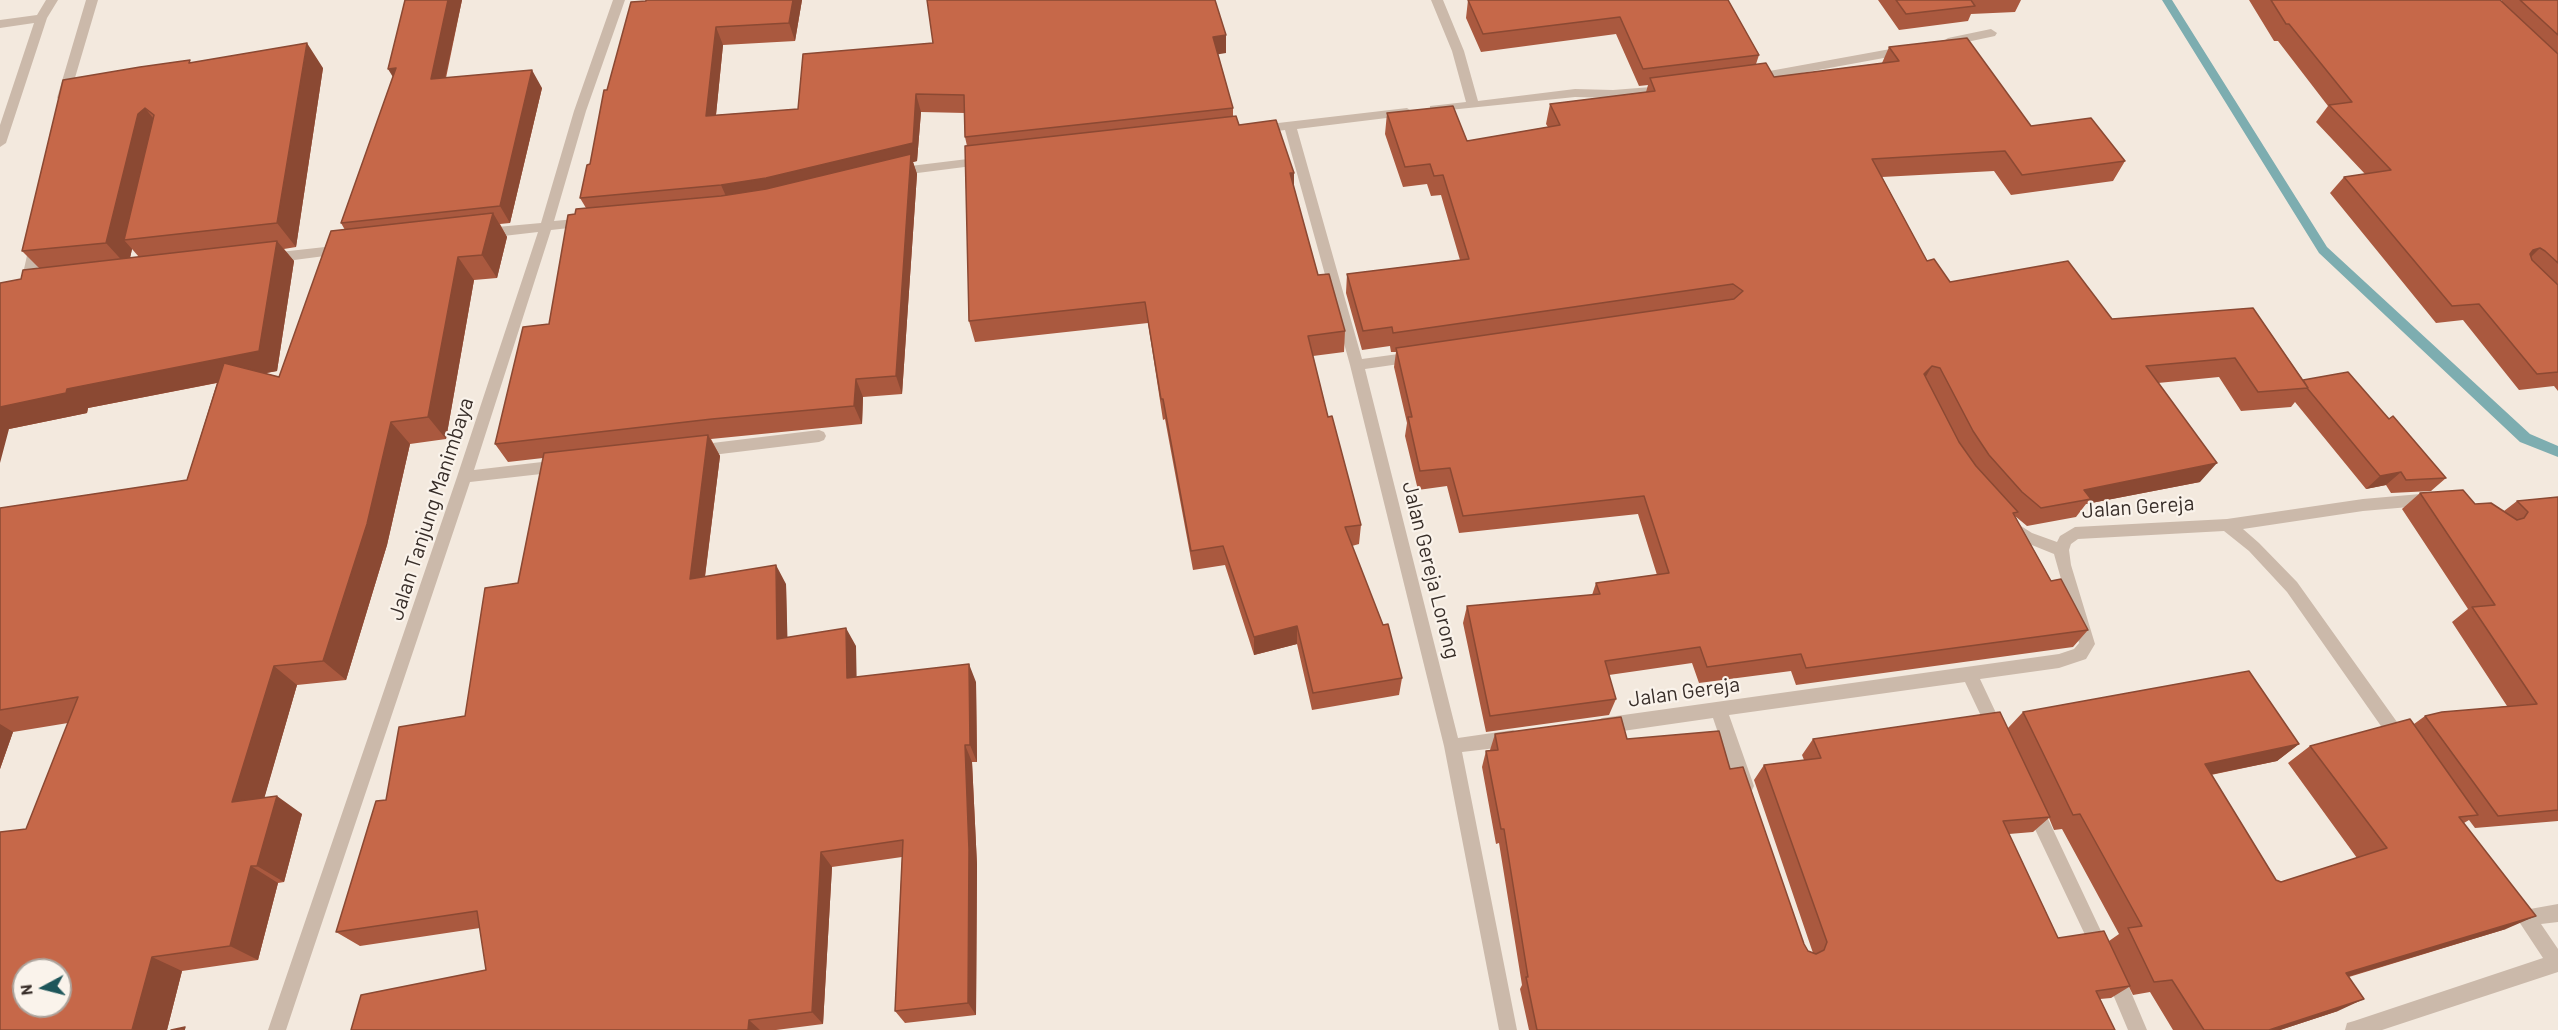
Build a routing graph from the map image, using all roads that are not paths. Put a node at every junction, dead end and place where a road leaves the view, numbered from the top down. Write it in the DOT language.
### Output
graph roads {
  1 [pos="52,0"];
  2 [pos="92,0"];
  3 [pos="619,0"];
  4 [pos="1437,0"];
  5 [pos="41,18"];
  6 [pos="0,24"];
  7 [pos="1991,33"];
  8 [pos="1745,79"];
  9 [pos="1672,89"];
  10 [pos="1473,105"];
  11 [pos="61,109"];
  12 [pos="1290,126"];
  13 [pos="1243,131"];
  14 [pos="0,143"];
  15 [pos="998,159"];
  16 [pos="884,174"];
  17 [pos="603,221"];
  18 [pos="546,226"];
  19 [pos="38,233"];
  20 [pos="476,234"];
  21 [pos="358,248"];
  22 [pos="253,260"];
  23 [pos="29,283"];
  24 [pos="1426,355"];
  25 [pos="1357,365"];
  26 [pos="819,436"];
  27 [pos="677,453"];
  28 [pos="571,465"];
  29 [pos="464,477"];
  30 [pos="2448,498"];
  31 [pos="2002,516"];
  32 [pos="2227,525"];
  33 [pos="2061,550"];
  34 [pos="1969,673"];
  35 [pos="1719,710"];
  36 [pos="1591,727"];
  37 [pos="1533,735"];
  38 [pos="1452,746"];
  39 [pos="2005,747"];
  40 [pos="2409,753"];
  41 [pos="2025,789"];
  42 [pos="1749,799"];
  43 [pos="2512,898"];
  44 [pos="2558,913"];
  45 [pos="2526,918"];
  46 [pos="2558,964"];
  47 [pos="277,1030"];
  48 [pos="1508,1030"];
  49 [pos="2138,1030"];
  50 [pos="2354,1030"];
  1 -- 5 [label="street"];
  2 -- 11 [label="street"];
  3 -- 18 [label="street, Jalan Tanjung Manimbaya"];
  4 -- 10 [label="street"];
  5 -- 6 [label="street"];
  5 -- 14 [label="street"];
  7 -- 8 [label="street"];
  9 -- 10 [label="street"];
  10 -- 12 [label="street"];
  12 -- 13 [label="street"];
  12 -- 25 [label="street, Jalan Gereja Lorong"];
  15 -- 16 [label="street"];
  17 -- 18 [label="street"];
  18 -- 20 [label="street"];
  18 -- 29 [label="street, Jalan Tanjung Manimbaya"];
  19 -- 23 [label="street"];
  21 -- 22 [label="street"];
  24 -- 25 [label="street"];
  25 -- 38 [label="street, Jalan Gereja Lorong"];
  26 -- 27 [label="street"];
  28 -- 29 [label="street"];
  29 -- 47 [label="street, Jalan Tanjung Manimbaya"];
  30 -- 32 [label="street, Jalan Gereja"];
  31 -- 33 [label="street"];
  32 -- 33 [label="street, Jalan Gereja"];
  32 -- 40 [label="street"];
  33 -- 34 [label="street, Jalan Gereja"];
  34 -- 35 [label="street, Jalan Gereja"];
  34 -- 39 [label="street"];
  35 -- 36 [label="street, Jalan Gereja"];
  35 -- 42 [label="street"];
  37 -- 38 [label="street"];
  38 -- 48 [label="street, Jalan Gereja Lorong"];
  41 -- 49 [label="street"];
  43 -- 45 [label="street"];
  44 -- 45 [label="street"];
  45 -- 46 [label="street"];
  46 -- 50 [label="street"];
}
